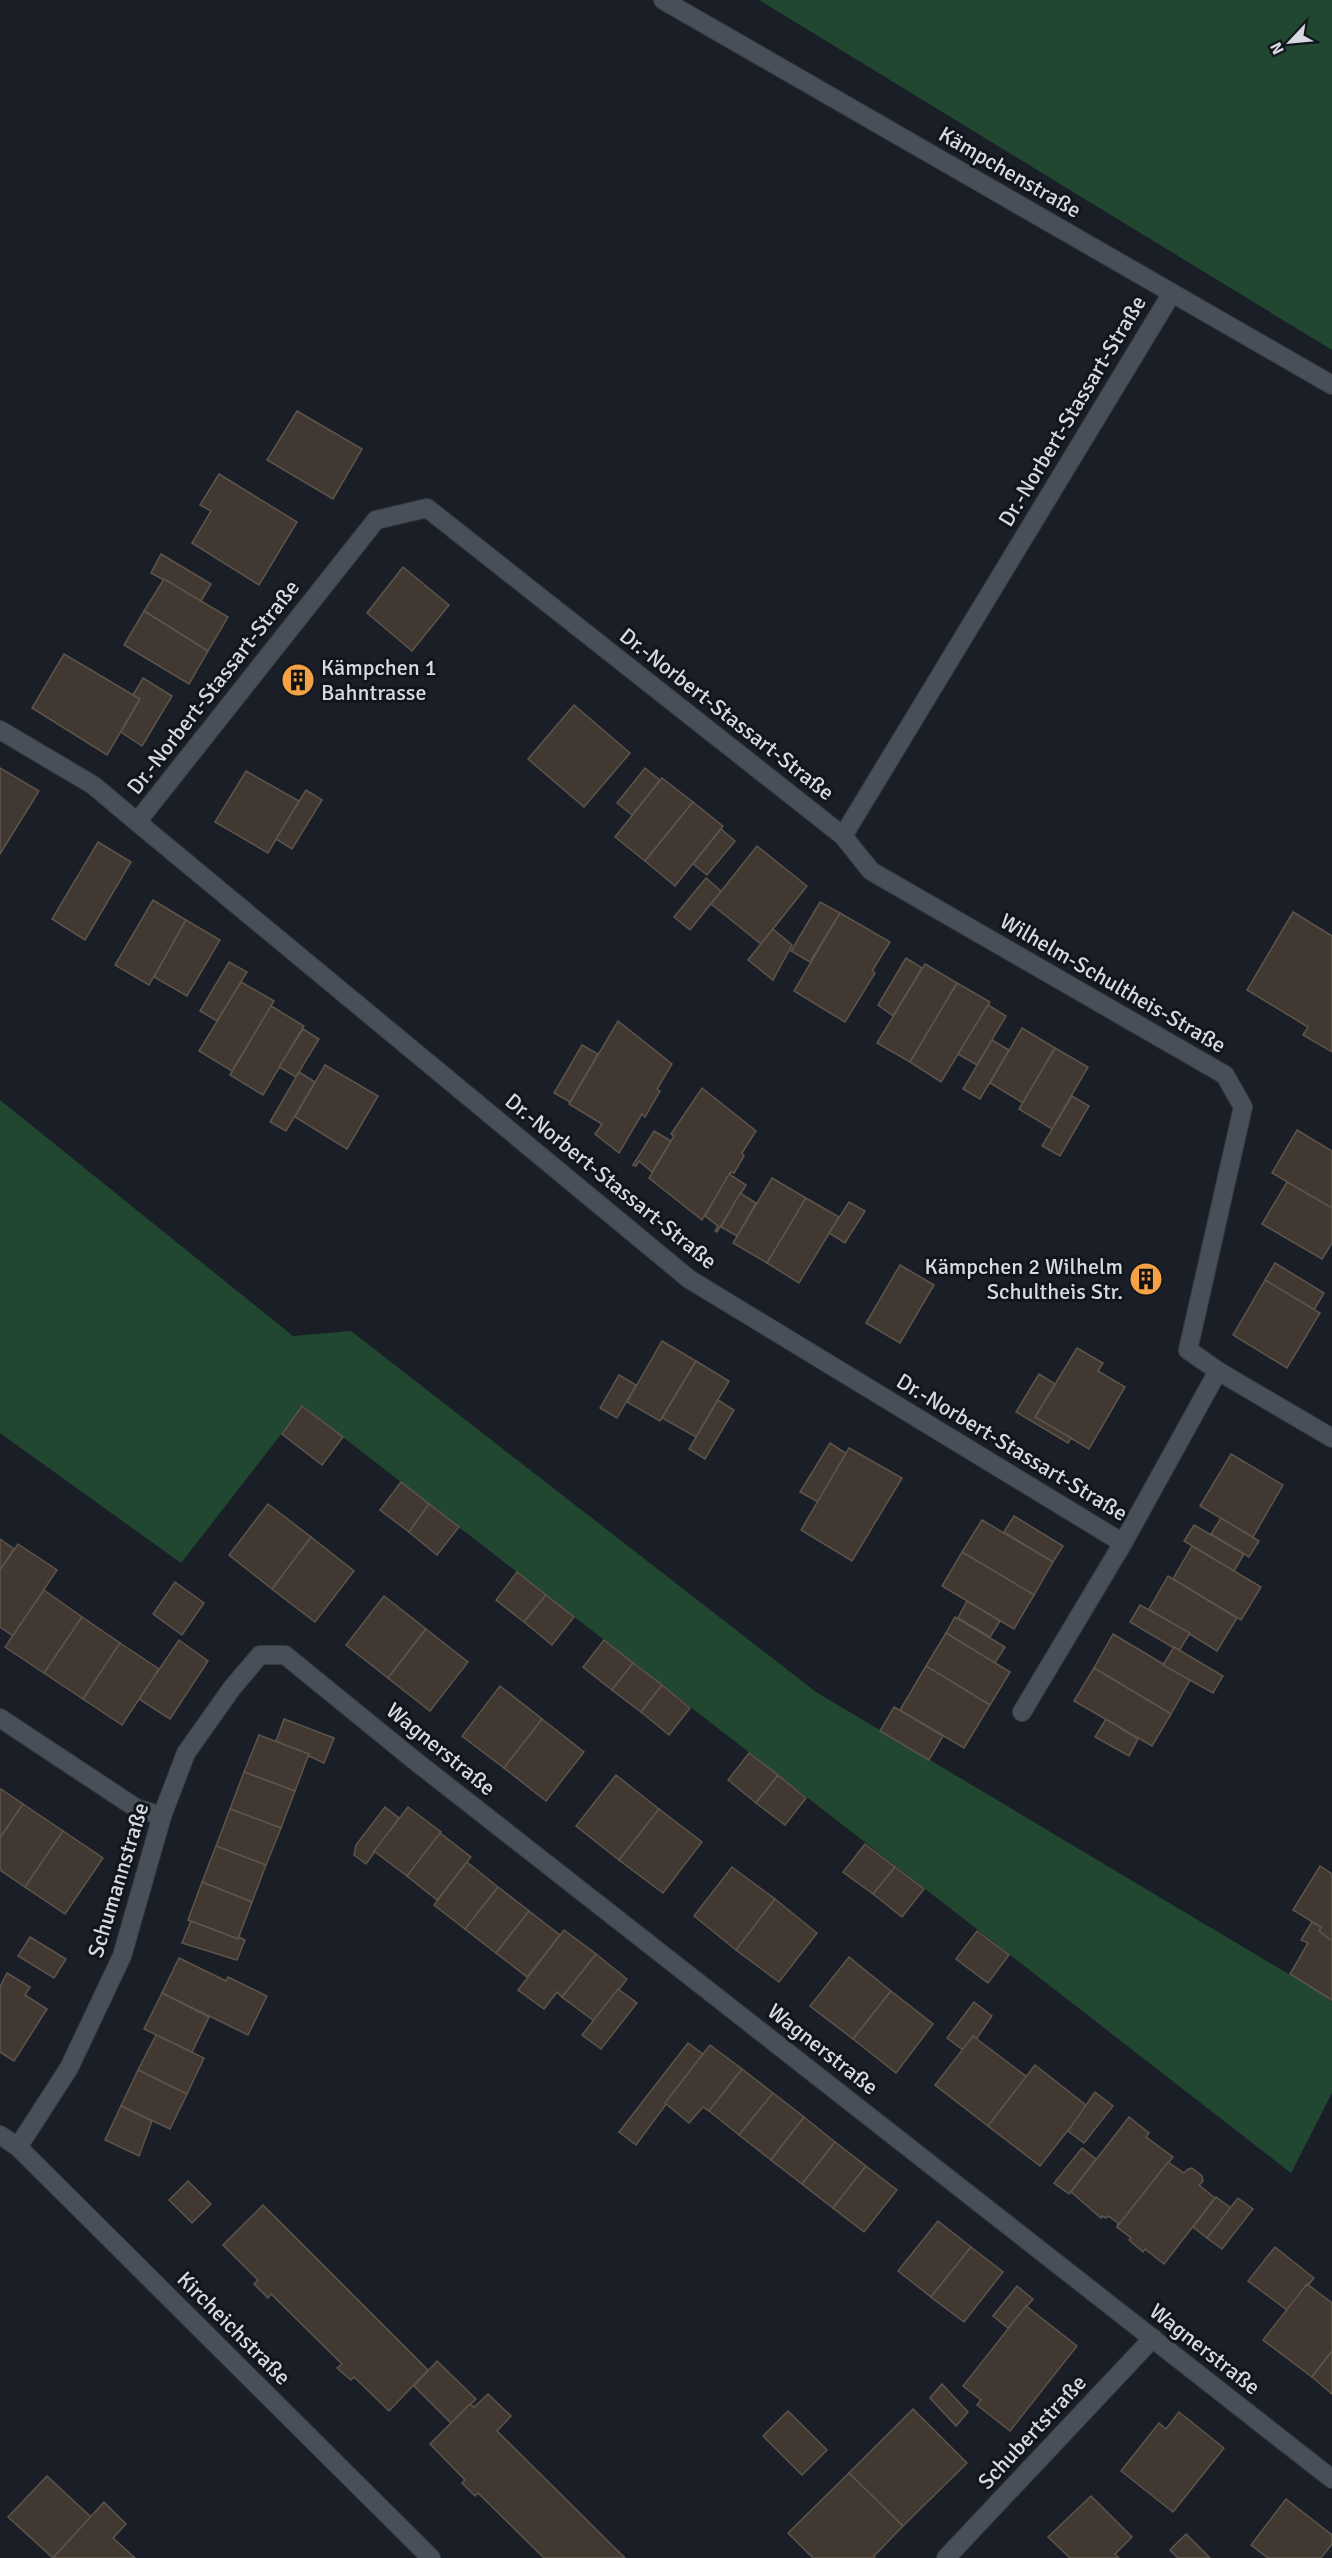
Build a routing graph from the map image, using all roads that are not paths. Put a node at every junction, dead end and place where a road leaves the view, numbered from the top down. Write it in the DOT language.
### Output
graph roads {
  1 [pos="663,0"];
  2 [pos="1172,293"];
  3 [pos="1332,385"];
  4 [pos="0,730"];
  5 [pos="137,822"];
  6 [pos="843,836"];
  7 [pos="1218,1371"];
  8 [pos="1332,1438"];
  9 [pos="1124,1543"];
  10 [pos="285,1655"];
  11 [pos="1022,1712"];
  12 [pos="0,1718"];
  13 [pos="162,1816"];
  14 [pos="0,2135"];
  15 [pos="18,2147"];
  16 [pos="1153,2338"];
  17 [pos="1332,2480"];
  18 [pos="431,2558"];
  19 [pos="946,2558"];
  1 -- 2 [label="street, Kämpchenstraße"];
  2 -- 3 [label="street, Kämpchenstraße"];
  2 -- 6 [label="street, Dr.-Norbert-Stassart-Straße"];
  4 -- 5 [label="street, Dr.-Norbert-Stassart-Straße"];
  5 -- 6 [label="street, Dr.-Norbert-Stassart-Straße"];
  5 -- 9 [label="street, Dr.-Norbert-Stassart-Straße"];
  6 -- 7 [label="street, Wilhelm-Schultheis-Straße"];
  7 -- 8 [label="street, Wilhelm-Schultheis-Straße"];
  7 -- 9 [label="street, Dr.-Norbert-Stassart-Straße"];
  9 -- 11 [label="street, Dr.-Norbert-Stassart-Straße"];
  10 -- 13 [label="street, Schumannstraße"];
  10 -- 16 [label="street, Wagnerstraße"];
  12 -- 13 [label="street"];
  13 -- 15 [label="street, Schumannstraße"];
  14 -- 15 [label="street, Kircheichstraße"];
  15 -- 18 [label="street, Kircheichstraße"];
  16 -- 17 [label="street, Wagnerstraße"];
  16 -- 19 [label="street, Schubertstraße"];
}
